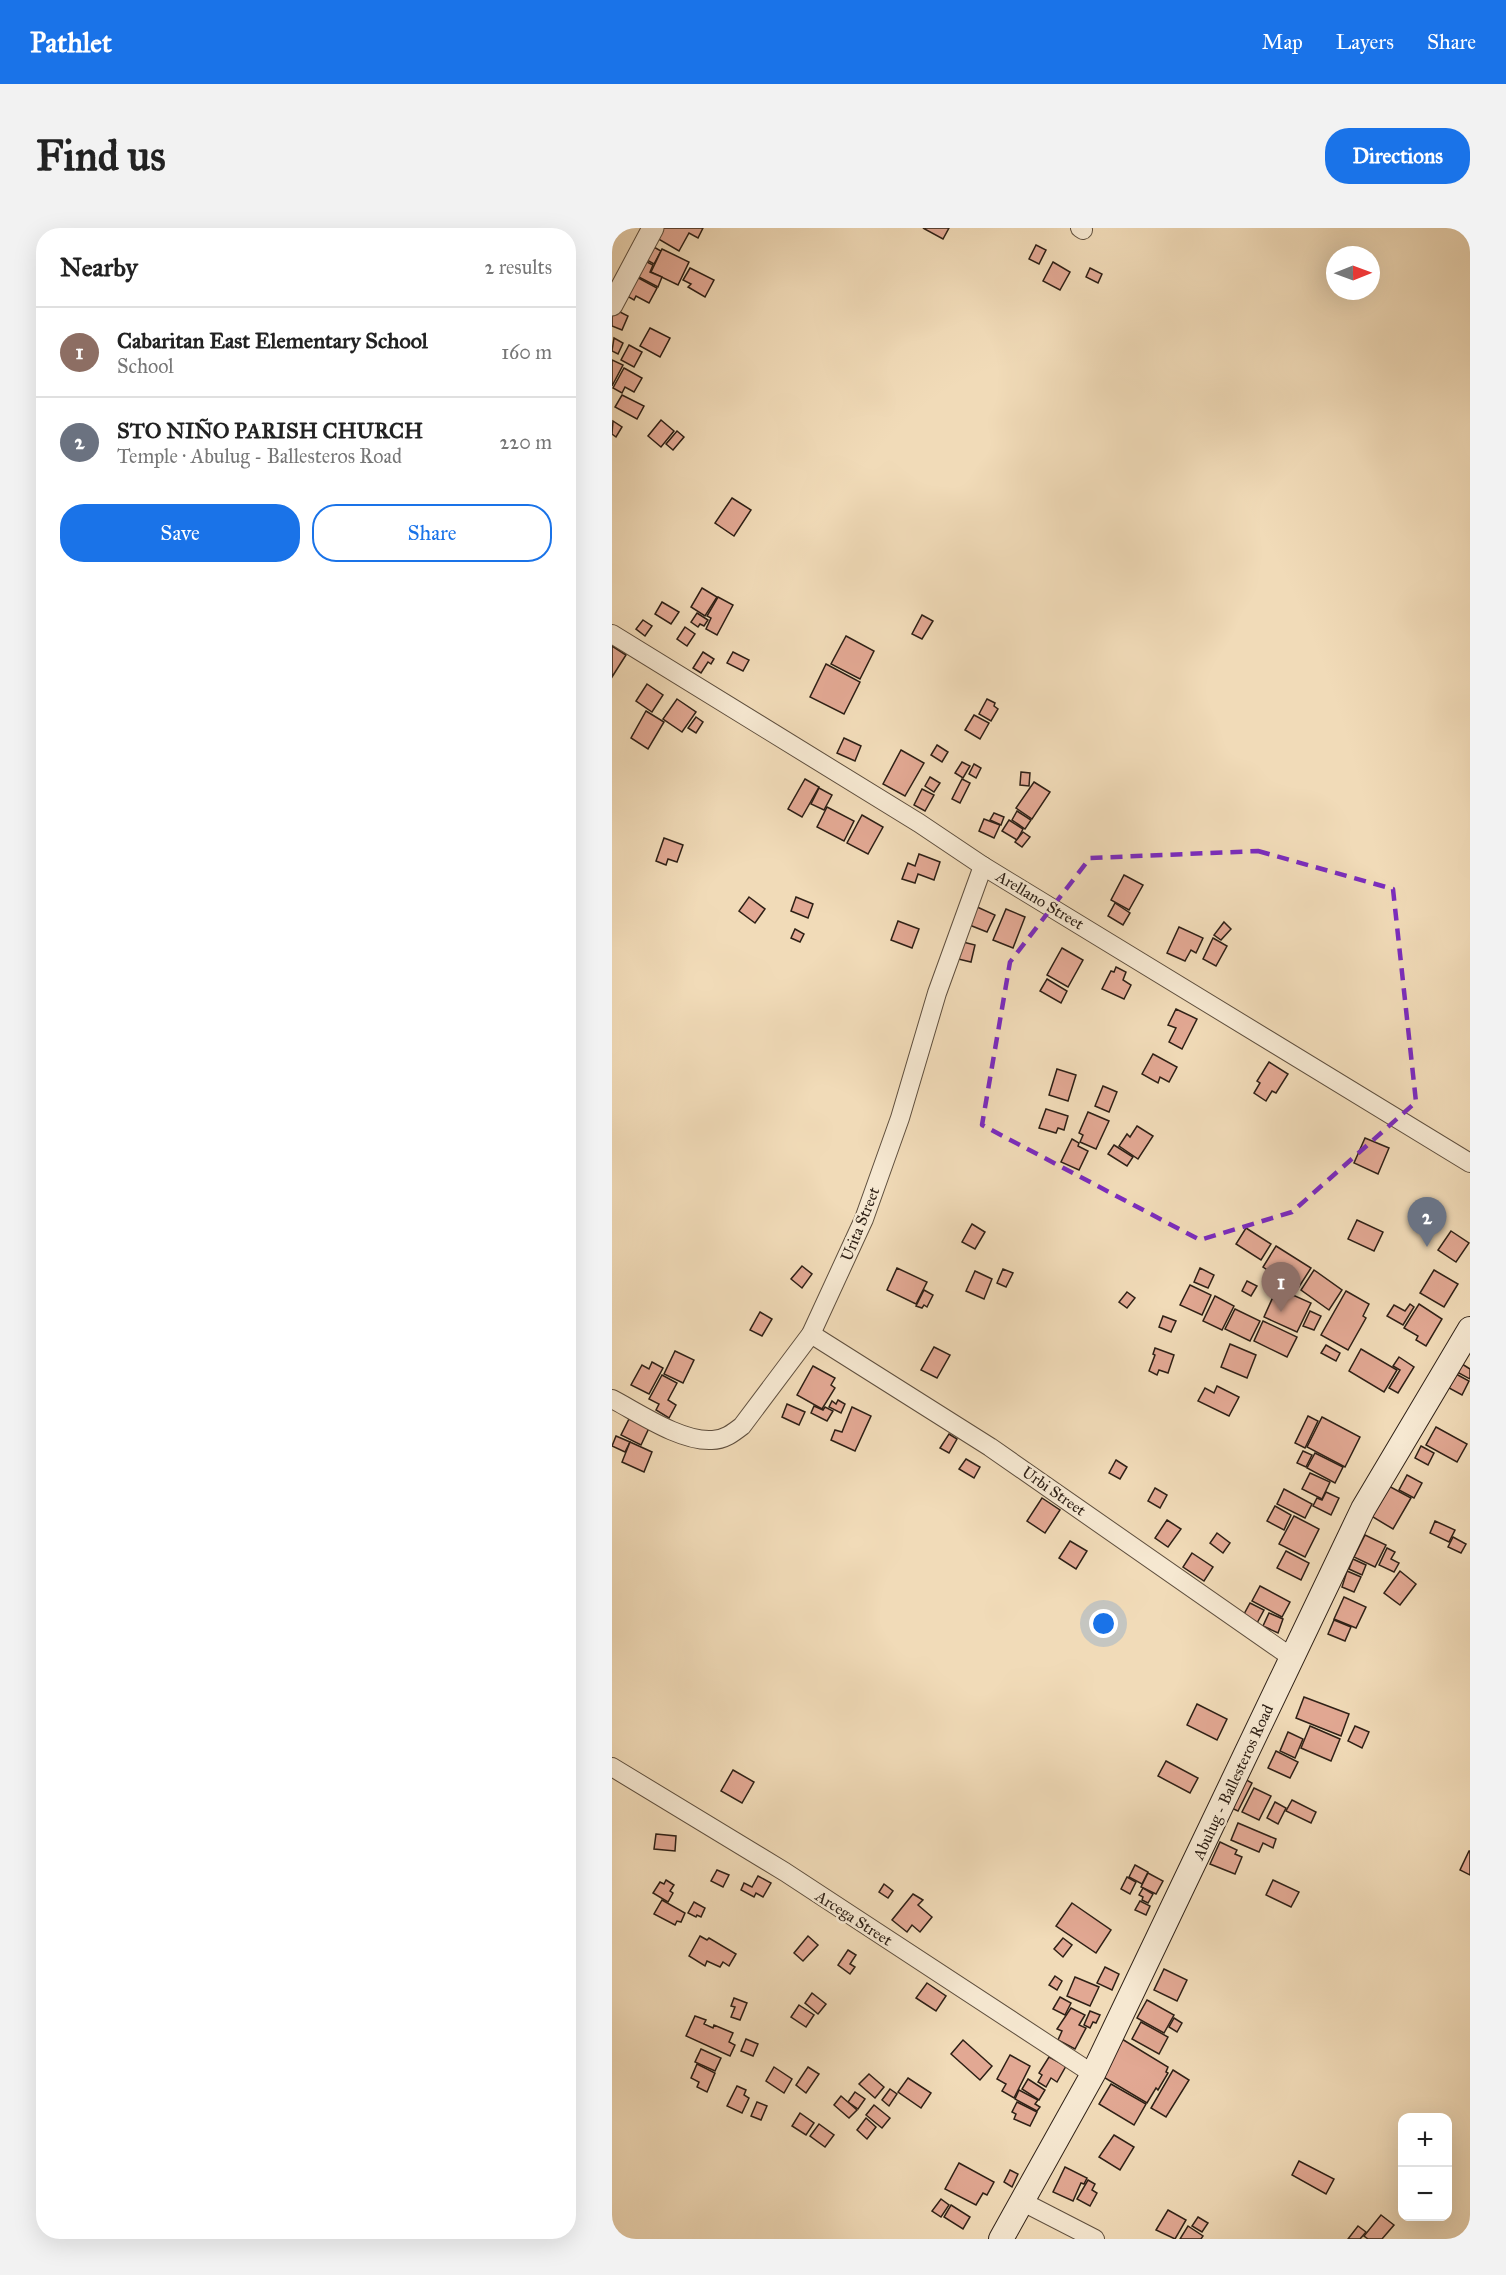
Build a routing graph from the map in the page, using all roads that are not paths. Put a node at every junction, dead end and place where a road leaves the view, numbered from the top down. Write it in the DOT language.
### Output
graph roads {
  1 [pos="653,228"];
  2 [pos="612,305"];
  3 [pos="612,634"];
  4 [pos="983,866"];
  5 [pos="1470,1163"];
  6 [pos="1470,1329"];
  7 [pos="812,1334"];
  8 [pos="612,1399"];
  9 [pos="1291,1657"];
  10 [pos="612,1767"];
  11 [pos="1093,2074"];
  12 [pos="1023,2202"];
  13 [pos="1001,2239"];
  14 [pos="1095,2239"];
  1 -- 2 [label="street"];
  3 -- 4 [label="street, Arellano Street"];
  4 -- 5 [label="street, Arellano Street"];
  4 -- 7 [label="street, Urita Street"];
  6 -- 9 [label="main road, Abulug - Ballesteros Road"];
  7 -- 8 [label="street, Urita Street"];
  7 -- 9 [label="street, Urbi Street"];
  9 -- 11 [label="main road, Abulug - Ballesteros Road"];
  10 -- 11 [label="street, Arcega Street"];
  11 -- 12 [label="main road, Abulug - Ballesteros Road"];
  12 -- 13 [label="main road, Abulug - Ballesteros Road"];
  12 -- 14 [label="street"];
}
